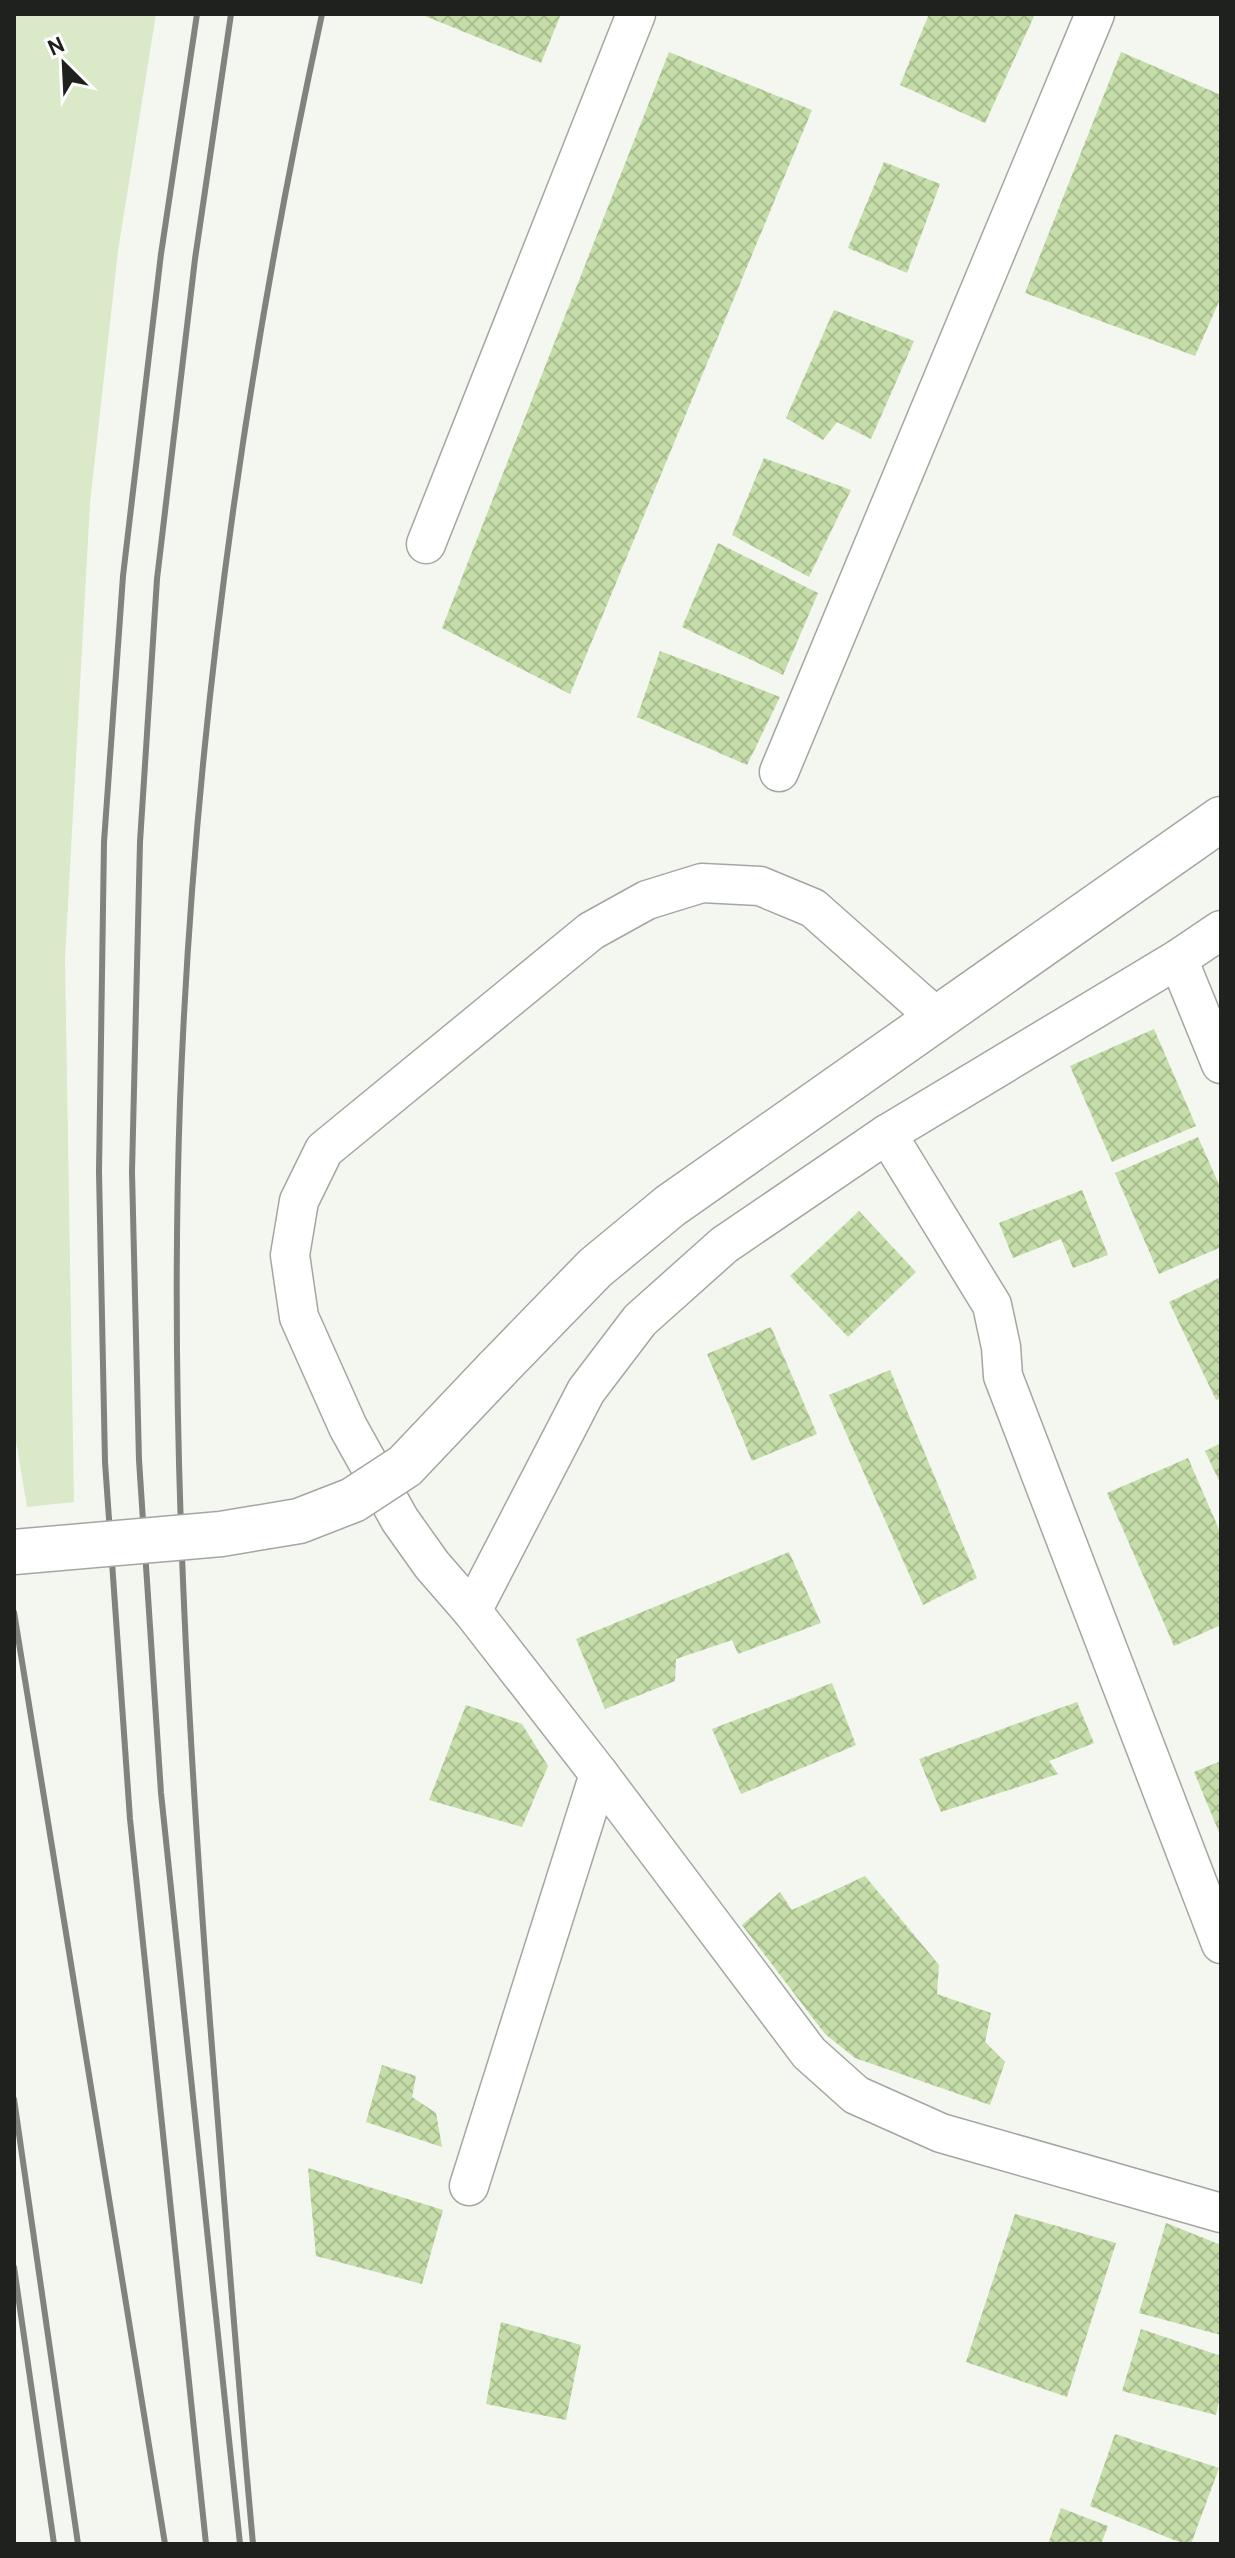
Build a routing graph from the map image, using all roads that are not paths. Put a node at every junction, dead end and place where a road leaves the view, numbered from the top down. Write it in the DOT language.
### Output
graph roads {
  1 [pos="636,14"];
  2 [pos="1095,14"];
  3 [pos="426,544"];
  4 [pos="779,772"];
  5 [pos="1221,819"];
  6 [pos="1221,930"];
  7 [pos="1178,959"];
  8 [pos="937,1018"];
  9 [pos="1221,1064"];
  10 [pos="887,1134"];
  11 [pos="14,1552"];
  12 [pos="472,1611"];
  13 [pos="599,1774"];
  14 [pos="1221,1944"];
  15 [pos="469,2186"];
  16 [pos="1221,2213"];
  1 -- 3 [label="street"];
  2 -- 4 [label="street"];
  5 -- 8 [label="street"];
  6 -- 7 [label="street"];
  7 -- 9 [label="street"];
  7 -- 10 [label="street"];
  8 -- 11 [label="street, bridge"];
  8 -- 12 [label="street"];
  10 -- 12 [label="street"];
  10 -- 14 [label="street"];
  12 -- 13 [label="street"];
  13 -- 15 [label="street"];
  13 -- 16 [label="street"];
}
